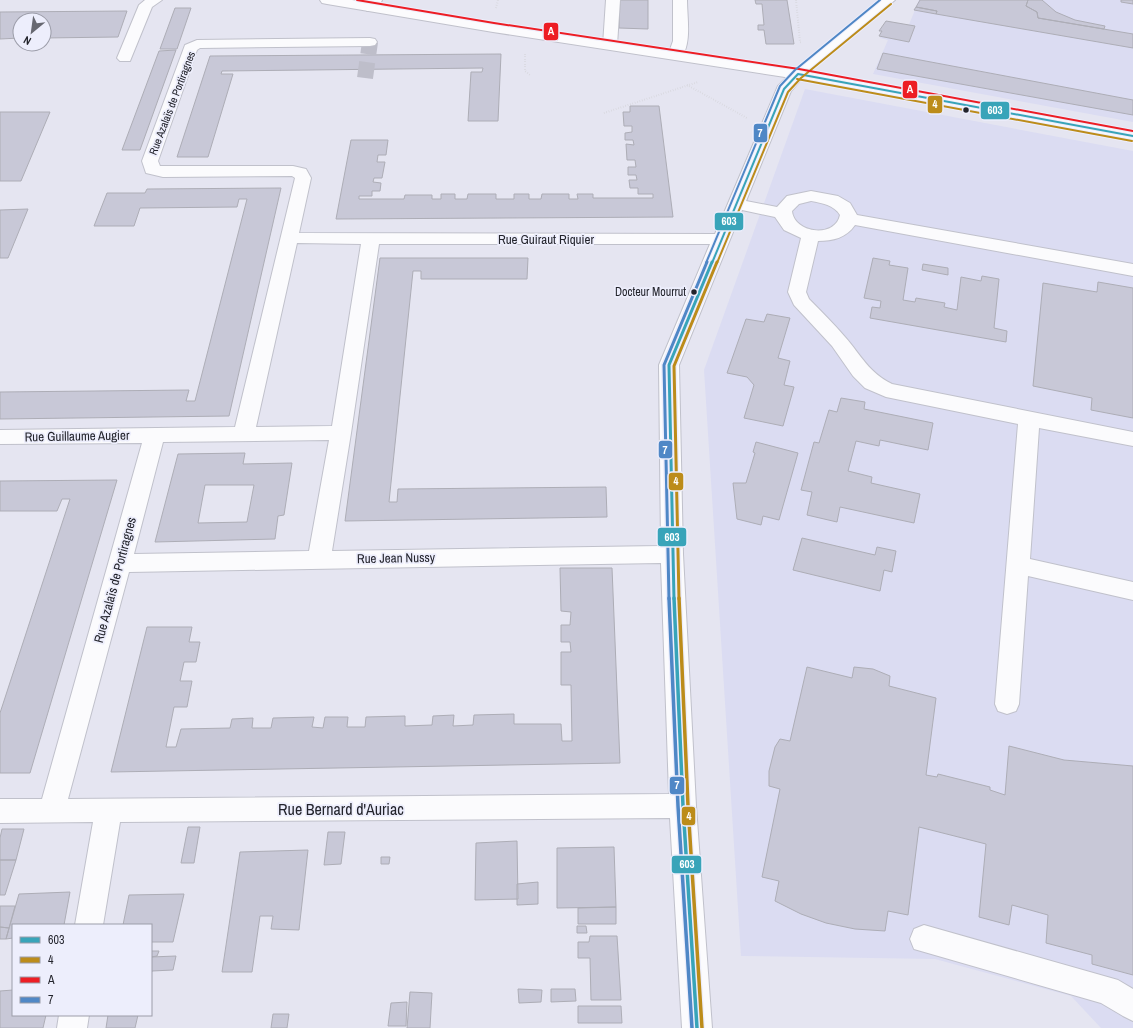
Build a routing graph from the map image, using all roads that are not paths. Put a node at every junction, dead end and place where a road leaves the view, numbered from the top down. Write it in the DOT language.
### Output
graph roads {
  1 [pos="153,0"];
  2 [pos="327,0"];
  3 [pos="342,0"];
  4 [pos="613,0"];
  5 [pos="680,0"];
  6 [pos="888,0"];
  7 [pos="374,4"];
  8 [pos="370,42"];
  9 [pos="610,45"];
  10 [pos="676,55"];
  11 [pos="125,58"];
  12 [pos="798,74"];
  13 [pos="1133,136"];
  14 [pos="736,204"];
  15 [pos="783,213"];
  16 [pos="850,219"];
  17 [pos="811,235"];
  18 [pos="290,238"];
  19 [pos="722,238"];
  20 [pos="371,239"];
  21 [pos="1133,270"];
  22 [pos="1029,419"];
  23 [pos="341,433"];
  24 [pos="244,434"];
  25 [pos="155,435"];
  26 [pos="0,437"];
  27 [pos="1133,440"];
  28 [pos="672,554"];
  29 [pos="319,559"];
  30 [pos="120,563"];
  31 [pos="1018,565"];
  32 [pos="1133,591"];
  33 [pos="1007,704"];
  34 [pos="683,806"];
  35 [pos="52,810"];
  36 [pos="0,811"];
  37 [pos="108,811"];
  38 [pos="89,924"];
  39 [pos="924,939"];
  40 [pos="1133,1006"];
  41 [pos="74,1016"];
  42 [pos="72,1028"];
  43 [pos="697,1028"];
  1 -- 11 [label="street"];
  2 -- 7 [label="street"];
  3 -- 7 [label="street"];
  4 -- 9 [label="street"];
  5 -- 10 [label="street"];
  6 -- 12 [label="street"];
  7 -- 9 [label="street"];
  8 -- 18 [label="street, Rue Azalaïs de Portiragnes"];
  9 -- 10 [label="street"];
  10 -- 12 [label="street"];
  12 -- 13 [label="street"];
  12 -- 14 [label="street"];
  14 -- 15 [label="street"];
  14 -- 19 [label="street"];
  15 -- 16 [label="street"];
  15 -- 17 [label="street"];
  16 -- 17 [label="street"];
  16 -- 21 [label="street"];
  17 -- 22 [label="street"];
  18 -- 20 [label="street"];
  18 -- 24 [label="street, Rue Azalaïs de Portiragnes"];
  19 -- 20 [label="street, Rue Guiraut Riquier"];
  19 -- 28 [label="street"];
  20 -- 23 [label="street"];
  22 -- 27 [label="street"];
  22 -- 31 [label="street"];
  23 -- 24 [label="street"];
  23 -- 29 [label="street"];
  24 -- 25 [label="street"];
  25 -- 26 [label="street, Rue Guillaume Augier"];
  25 -- 30 [label="street, Rue Azalaïs de Portiragnes"];
  28 -- 29 [label="street, Rue Jean Nussy"];
  28 -- 34 [label="street"];
  29 -- 30 [label="street, Rue Jean Nussy"];
  30 -- 35 [label="street, Rue Azalaïs de Portiragnes"];
  31 -- 32 [label="street"];
  31 -- 33 [label="street"];
  34 -- 37 [label="street, Rue Bernard d'Auriac"];
  34 -- 43 [label="street"];
  35 -- 36 [label="street, Rue Bernard d'Auriac"];
  35 -- 37 [label="street, Rue Bernard d'Auriac"];
  37 -- 38 [label="street"];
  39 -- 40 [label="street"];
  41 -- 42 [label="street"];
}
